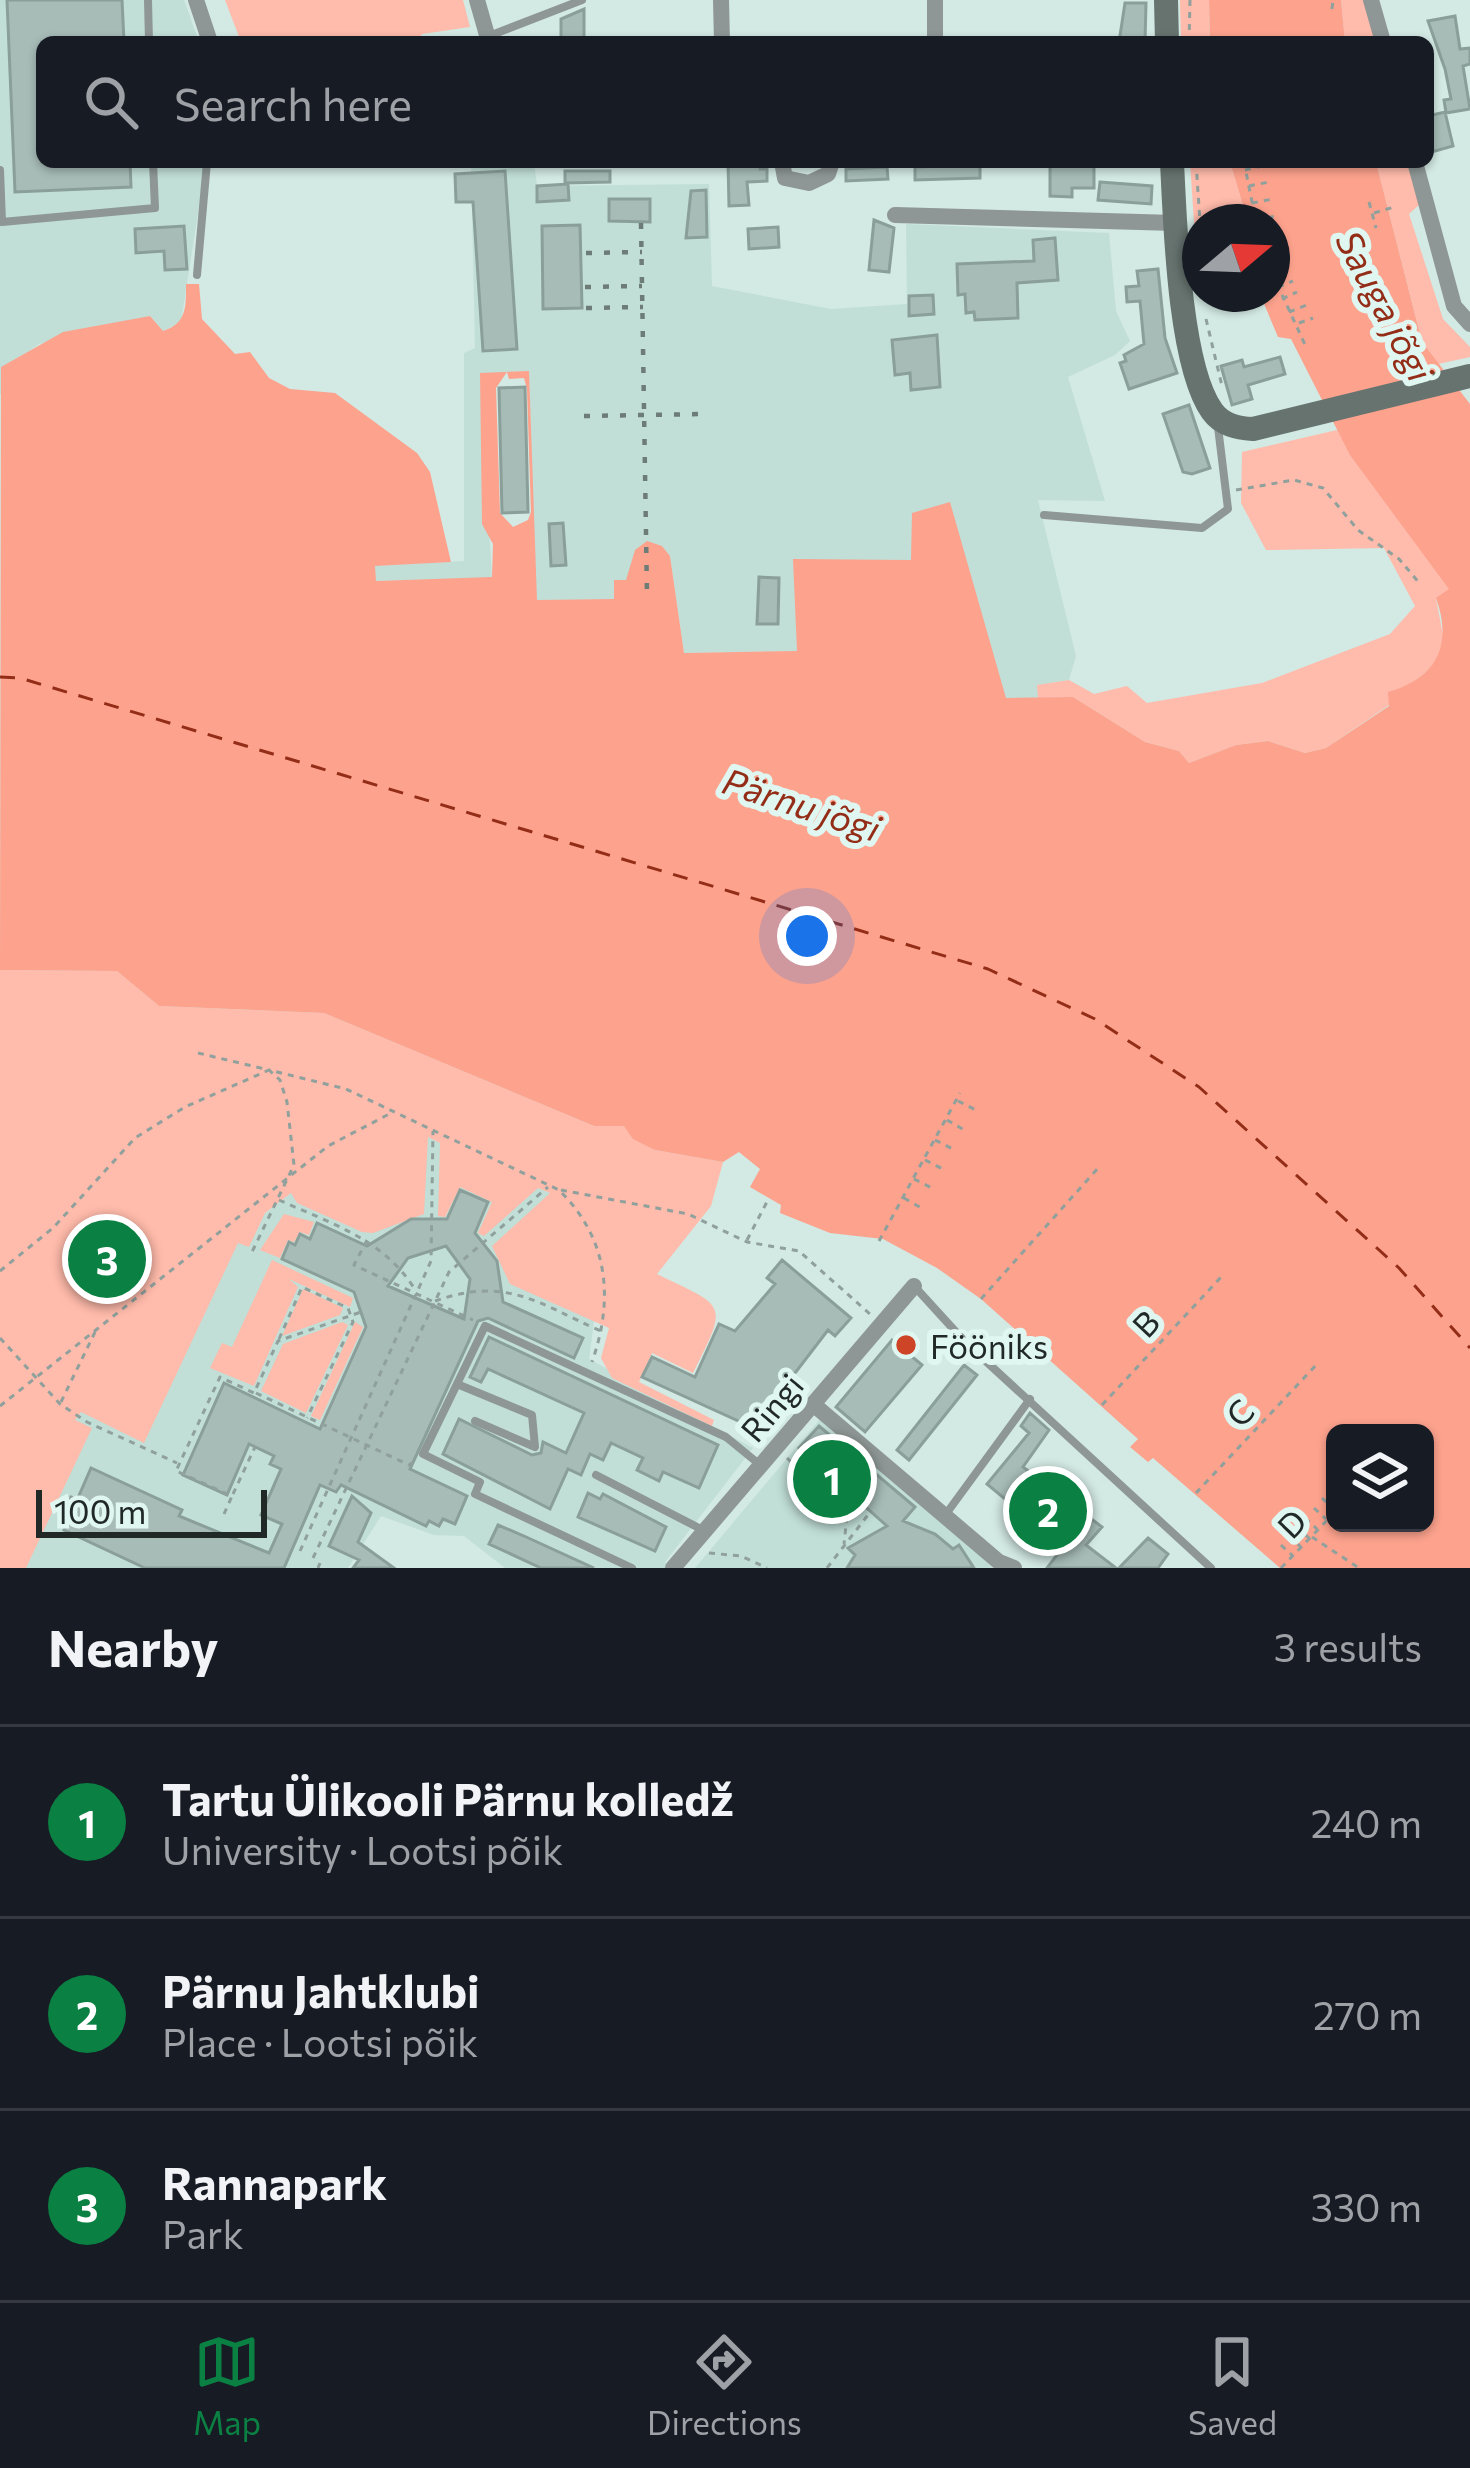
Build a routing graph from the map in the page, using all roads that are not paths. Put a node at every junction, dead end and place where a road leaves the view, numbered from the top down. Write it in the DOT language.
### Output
graph roads {
  1 [pos="148,0"];
  2 [pos="196,0"];
  3 [pos="477,0"];
  4 [pos="582,0"];
  5 [pos="721,0"];
  6 [pos="935,0"];
  7 [pos="1166,0"];
  8 [pos="1371,0"];
  9 [pos="149,36"];
  10 [pos="209,36"];
  11 [pos="487,36"];
  12 [pos="495,36"];
  13 [pos="722,36"];
  14 [pos="935,36"];
  15 [pos="1166,36"];
  16 [pos="1381,36"];
  17 [pos="153,168"];
  18 [pos="207,168"];
  19 [pos="783,168"];
  20 [pos="828,168"];
  21 [pos="1174,168"];
  22 [pos="1417,168"];
  23 [pos="0,170"];
  24 [pos="1183,204"];
  25 [pos="895,215"];
  26 [pos="1182,222"];
  27 [pos="1,226"];
  28 [pos="197,275"];
  29 [pos="1191,312"];
  30 [pos="1470,324"];
  31 [pos="1470,376"];
  32 [pos="1223,409"];
  33 [pos="1044,515"];
  34 [pos="914,1286"];
  35 [pos="457,1384"];
  36 [pos="1030,1399"];
  37 [pos="813,1404"];
  38 [pos="475,1421"];
  39 [pos="760,1466"];
  40 [pos="596,1475"];
  41 [pos="946,1514"];
  42 [pos="705,1531"];
  43 [pos="632,1568"];
  44 [pos="673,1568"];
  45 [pos="1014,1568"];
  46 [pos="1211,1568"];
  1 -- 9 [label="lane"];
  2 -- 10 [label="street"];
  3 -- 11 [label="street"];
  4 -- 12 [label="lane"];
  5 -- 13 [label="street"];
  6 -- 14 [label="street"];
  7 -- 15 [label="main road"];
  8 -- 16 [label="street"];
  17 -- 27 [label="lane"];
  18 -- 28 [label="lane"];
  19 -- 20 [label="street"];
  21 -- 24 [label="main road"];
  22 -- 30 [label="street"];
  23 -- 27 [label="lane"];
  25 -- 26 [label="street"];
  29 -- 32 [label="main road"];
  31 -- 32 [label="main road"];
  32 -- 33 [label="lane"];
  34 -- 36 [label="lane"];
  34 -- 37 [label="street, Ringi"];
  35 -- 38 [label="lane"];
  35 -- 39 [label="lane"];
  35 -- 43 [label="lane"];
  36 -- 41 [label="lane"];
  36 -- 46 [label="lane"];
  37 -- 39 [label="street, Ringi"];
  37 -- 41 [label="street"];
  39 -- 42 [label="street, Ringi"];
  40 -- 42 [label="lane"];
  41 -- 45 [label="street"];
  42 -- 44 [label="street, Ringi"];
}
